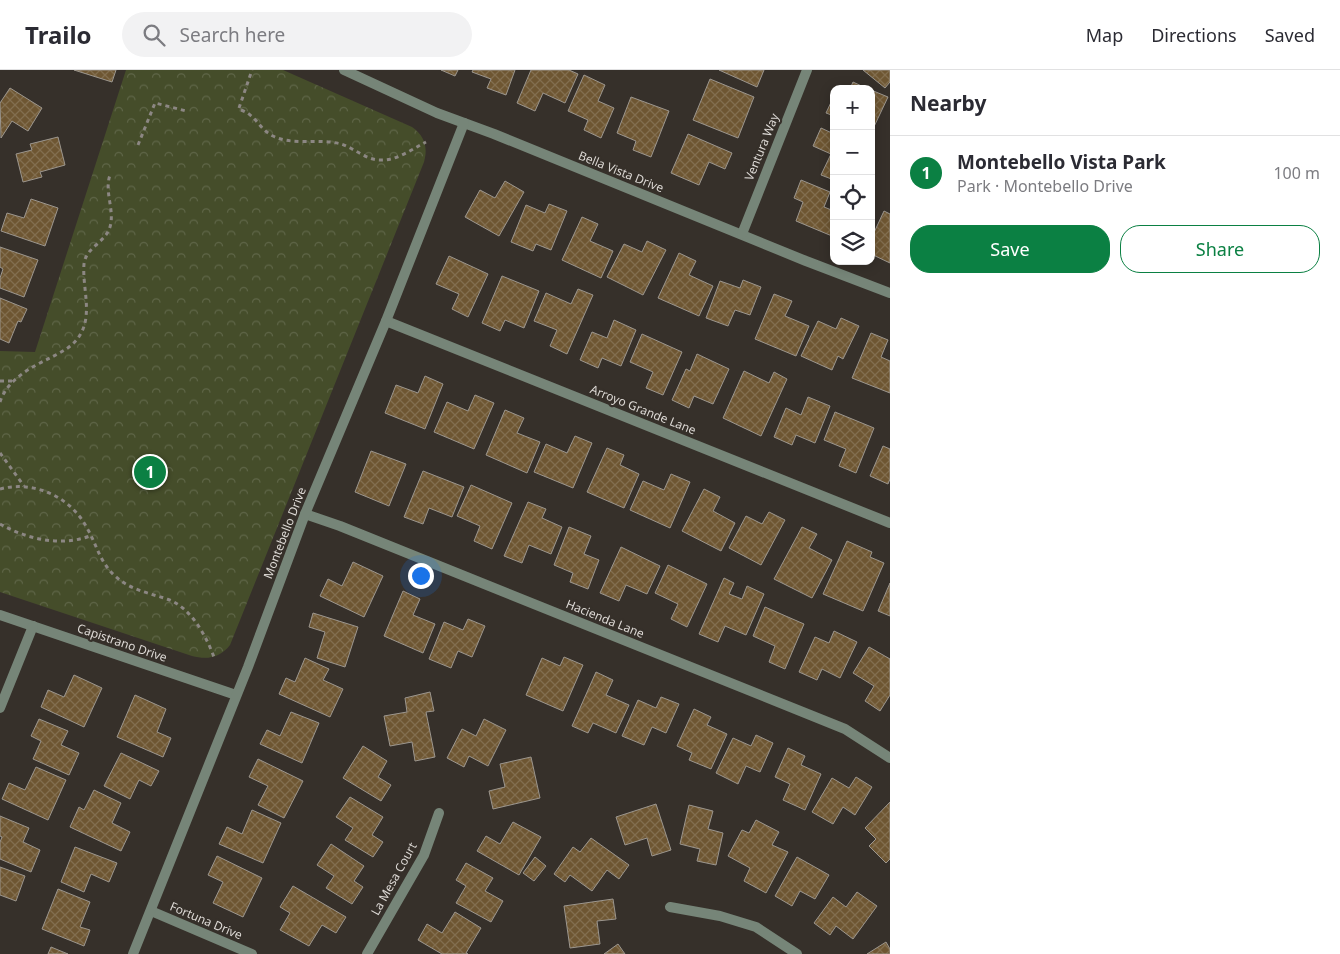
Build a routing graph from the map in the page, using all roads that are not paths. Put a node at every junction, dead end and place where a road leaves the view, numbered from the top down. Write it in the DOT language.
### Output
graph roads {
  1 [pos="344,70"];
  2 [pos="806,70"];
  3 [pos="464,123"];
  4 [pos="742,234"];
  5 [pos="890,293"];
  6 [pos="386,321"];
  7 [pos="305,514"];
  8 [pos="890,523"];
  9 [pos="0,615"];
  10 [pos="33,626"];
  11 [pos="236,696"];
  12 [pos="0,708"];
  13 [pos="890,758"];
  14 [pos="439,813"];
  15 [pos="670,907"];
  16 [pos="150,911"];
  17 [pos="133,954"];
  18 [pos="252,954"];
  19 [pos="367,954"];
  20 [pos="797,954"];
  1 -- 3 [label="street, Bella Vista Drive"];
  2 -- 4 [label="street, Ventura Way"];
  3 -- 4 [label="street, Bella Vista Drive"];
  3 -- 6 [label="street, Montebello Drive"];
  4 -- 5 [label="street, Bella Vista Drive"];
  6 -- 7 [label="street, Montebello Drive"];
  6 -- 8 [label="street, Arroyo Grande Lane"];
  7 -- 11 [label="street, Montebello Drive"];
  7 -- 13 [label="street, Hacienda Lane"];
  9 -- 10 [label="street, Capistrano Drive"];
  10 -- 11 [label="street, Capistrano Drive"];
  10 -- 12 [label="street"];
  11 -- 16 [label="street, Montebello Drive"];
  14 -- 19 [label="street, La Mesa Court"];
  15 -- 20 [label="street"];
  16 -- 17 [label="street, Montebello Drive"];
  16 -- 18 [label="street, Fortuna Drive"];
}
